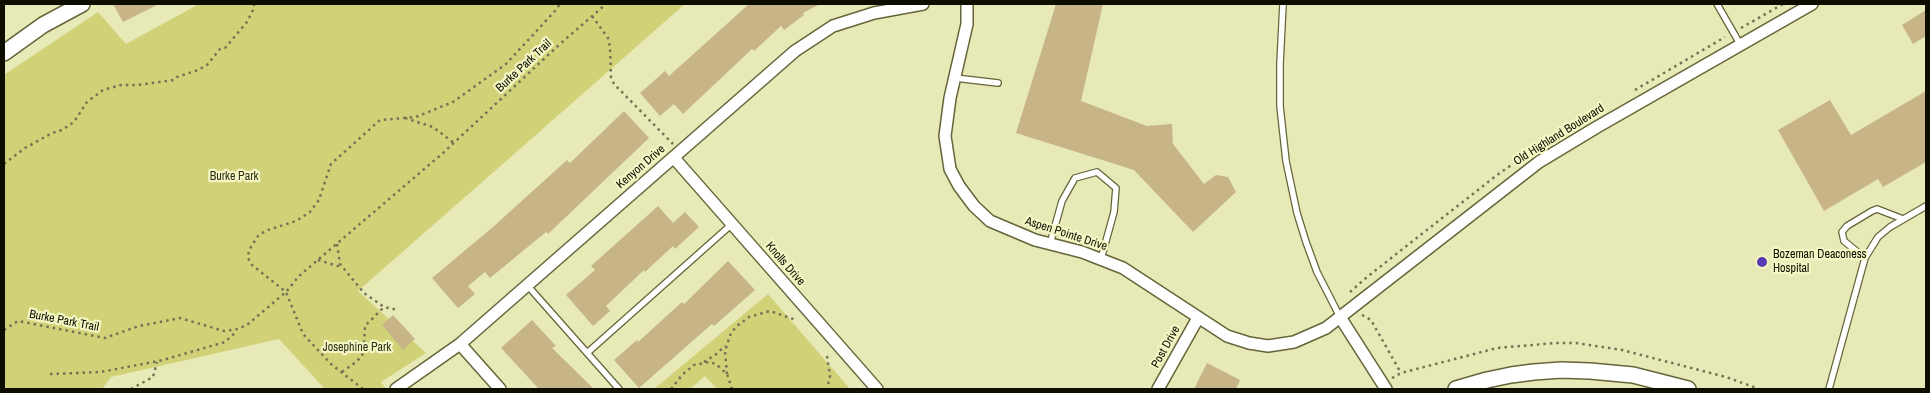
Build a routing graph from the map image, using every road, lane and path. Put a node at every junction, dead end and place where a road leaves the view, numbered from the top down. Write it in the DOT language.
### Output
graph roads {
  1 [pos="82,4"];
  2 [pos="254,4"];
  3 [pos="560,4"];
  4 [pos="606,4"];
  5 [pos="924,4"];
  6 [pos="967,4"];
  7 [pos="1283,4"];
  8 [pos="1717,4"];
  9 [pos="1812,4"];
  10 [pos="592,16"];
  11 [pos="1740,44"];
  12 [pos="4,53"];
  13 [pos="955,78"];
  14 [pos="998,83"];
  15 [pos="404,118"];
  16 [pos="454,143"];
  17 [pos="677,155"];
  18 [pos="4,164"];
  19 [pos="1926,206"];
  20 [pos="1903,219"];
  21 [pos="732,224"];
  22 [pos="337,244"];
  23 [pos="1050,244"];
  24 [pos="1865,258"];
  25 [pos="1101,259"];
  26 [pos="318,260"];
  27 [pos="343,268"];
  28 [pos="527,285"];
  29 [pos="286,292"];
  30 [pos="384,307"];
  31 [pos="398,310"];
  32 [pos="1340,317"];
  33 [pos="1198,318"];
  34 [pos="796,320"];
  35 [pos="4,330"];
  36 [pos="238,330"];
  37 [pos="460,344"];
  38 [pos="726,345"];
  39 [pos="587,353"];
  40 [pos="827,356"];
  41 [pos="157,362"];
  42 [pos="702,362"];
  43 [pos="342,372"];
  44 [pos="50,374"];
  45 [pos="727,374"];
  46 [pos="131,389"];
  47 [pos="363,389"];
  48 [pos="396,389"];
  49 [pos="500,389"];
  50 [pos="619,389"];
  51 [pos="671,389"];
  52 [pos="732,389"];
  53 [pos="827,389"];
  54 [pos="877,389"];
  55 [pos="1158,389"];
  56 [pos="1386,389"];
  57 [pos="1456,389"];
  58 [pos="1688,389"];
  59 [pos="1829,389"];
  1 -- 12 [label="main road"];
  2 -- 18 [label="path"];
  3 -- 15 [label="path, Burke Park Trail"];
  4 -- 10 [label="path, Burke Park Trail"];
  5 -- 17 [label="street, Kenyon Drive"];
  6 -- 13 [label="street, Aspen Pointe Drive"];
  7 -- 32 [label="lane"];
  8 -- 11 [label="lane"];
  9 -- 11 [label="street, Old Highland Boulevard"];
  10 -- 16 [label="path, Burke Park Trail"];
  10 -- 17 [label="path"];
  11 -- 32 [label="street, Old Highland Boulevard"];
  13 -- 14 [label="lane"];
  13 -- 23 [label="street, Aspen Pointe Drive"];
  15 -- 16 [label="path, Burke Park Trail"];
  15 -- 29 [label="path, Burke Park Trail"];
  16 -- 22 [label="path, Burke Park Trail"];
  17 -- 21 [label="street, Knolls Drive"];
  17 -- 28 [label="street, Kenyon Drive"];
  19 -- 20 [label="lane"];
  20 -- 24 [label="lane"];
  20 -- 24 [label="lane"];
  21 -- 39 [label="lane"];
  21 -- 54 [label="street, Knolls Drive"];
  22 -- 26 [label="path, Burke Park Trail"];
  22 -- 27 [label="path"];
  23 -- 25 [label="street, Aspen Pointe Drive"];
  23 -- 25 [label="lane"];
  24 -- 59 [label="lane"];
  25 -- 33 [label="street, Aspen Pointe Drive"];
  26 -- 27 [label="path"];
  26 -- 29 [label="path, Burke Park Trail"];
  27 -- 30 [label="path"];
  28 -- 37 [label="street, Kenyon Drive"];
  28 -- 39 [label="lane"];
  29 -- 36 [label="path, Burke Park Trail"];
  29 -- 43 [label="path"];
  30 -- 31 [label="path"];
  30 -- 43 [label="path"];
  32 -- 33 [label="street, Aspen Pointe Drive"];
  32 -- 56 [label="street"];
  33 -- 55 [label="street, Post Drive"];
  34 -- 38 [label="path"];
  35 -- 36 [label="path, Burke Park Trail"];
  36 -- 41 [label="path, Burke Park Trail"];
  37 -- 48 [label="street, Kenyon Drive"];
  37 -- 49 [label="street"];
  38 -- 42 [label="path"];
  38 -- 45 [label="path"];
  39 -- 50 [label="lane"];
  40 -- 53 [label="path"];
  41 -- 44 [label="path, Burke Park Trail"];
  41 -- 46 [label="path"];
  42 -- 45 [label="path"];
  42 -- 51 [label="path"];
  43 -- 47 [label="path"];
  45 -- 52 [label="path"];
  57 -- 58 [label="main road"];
}
